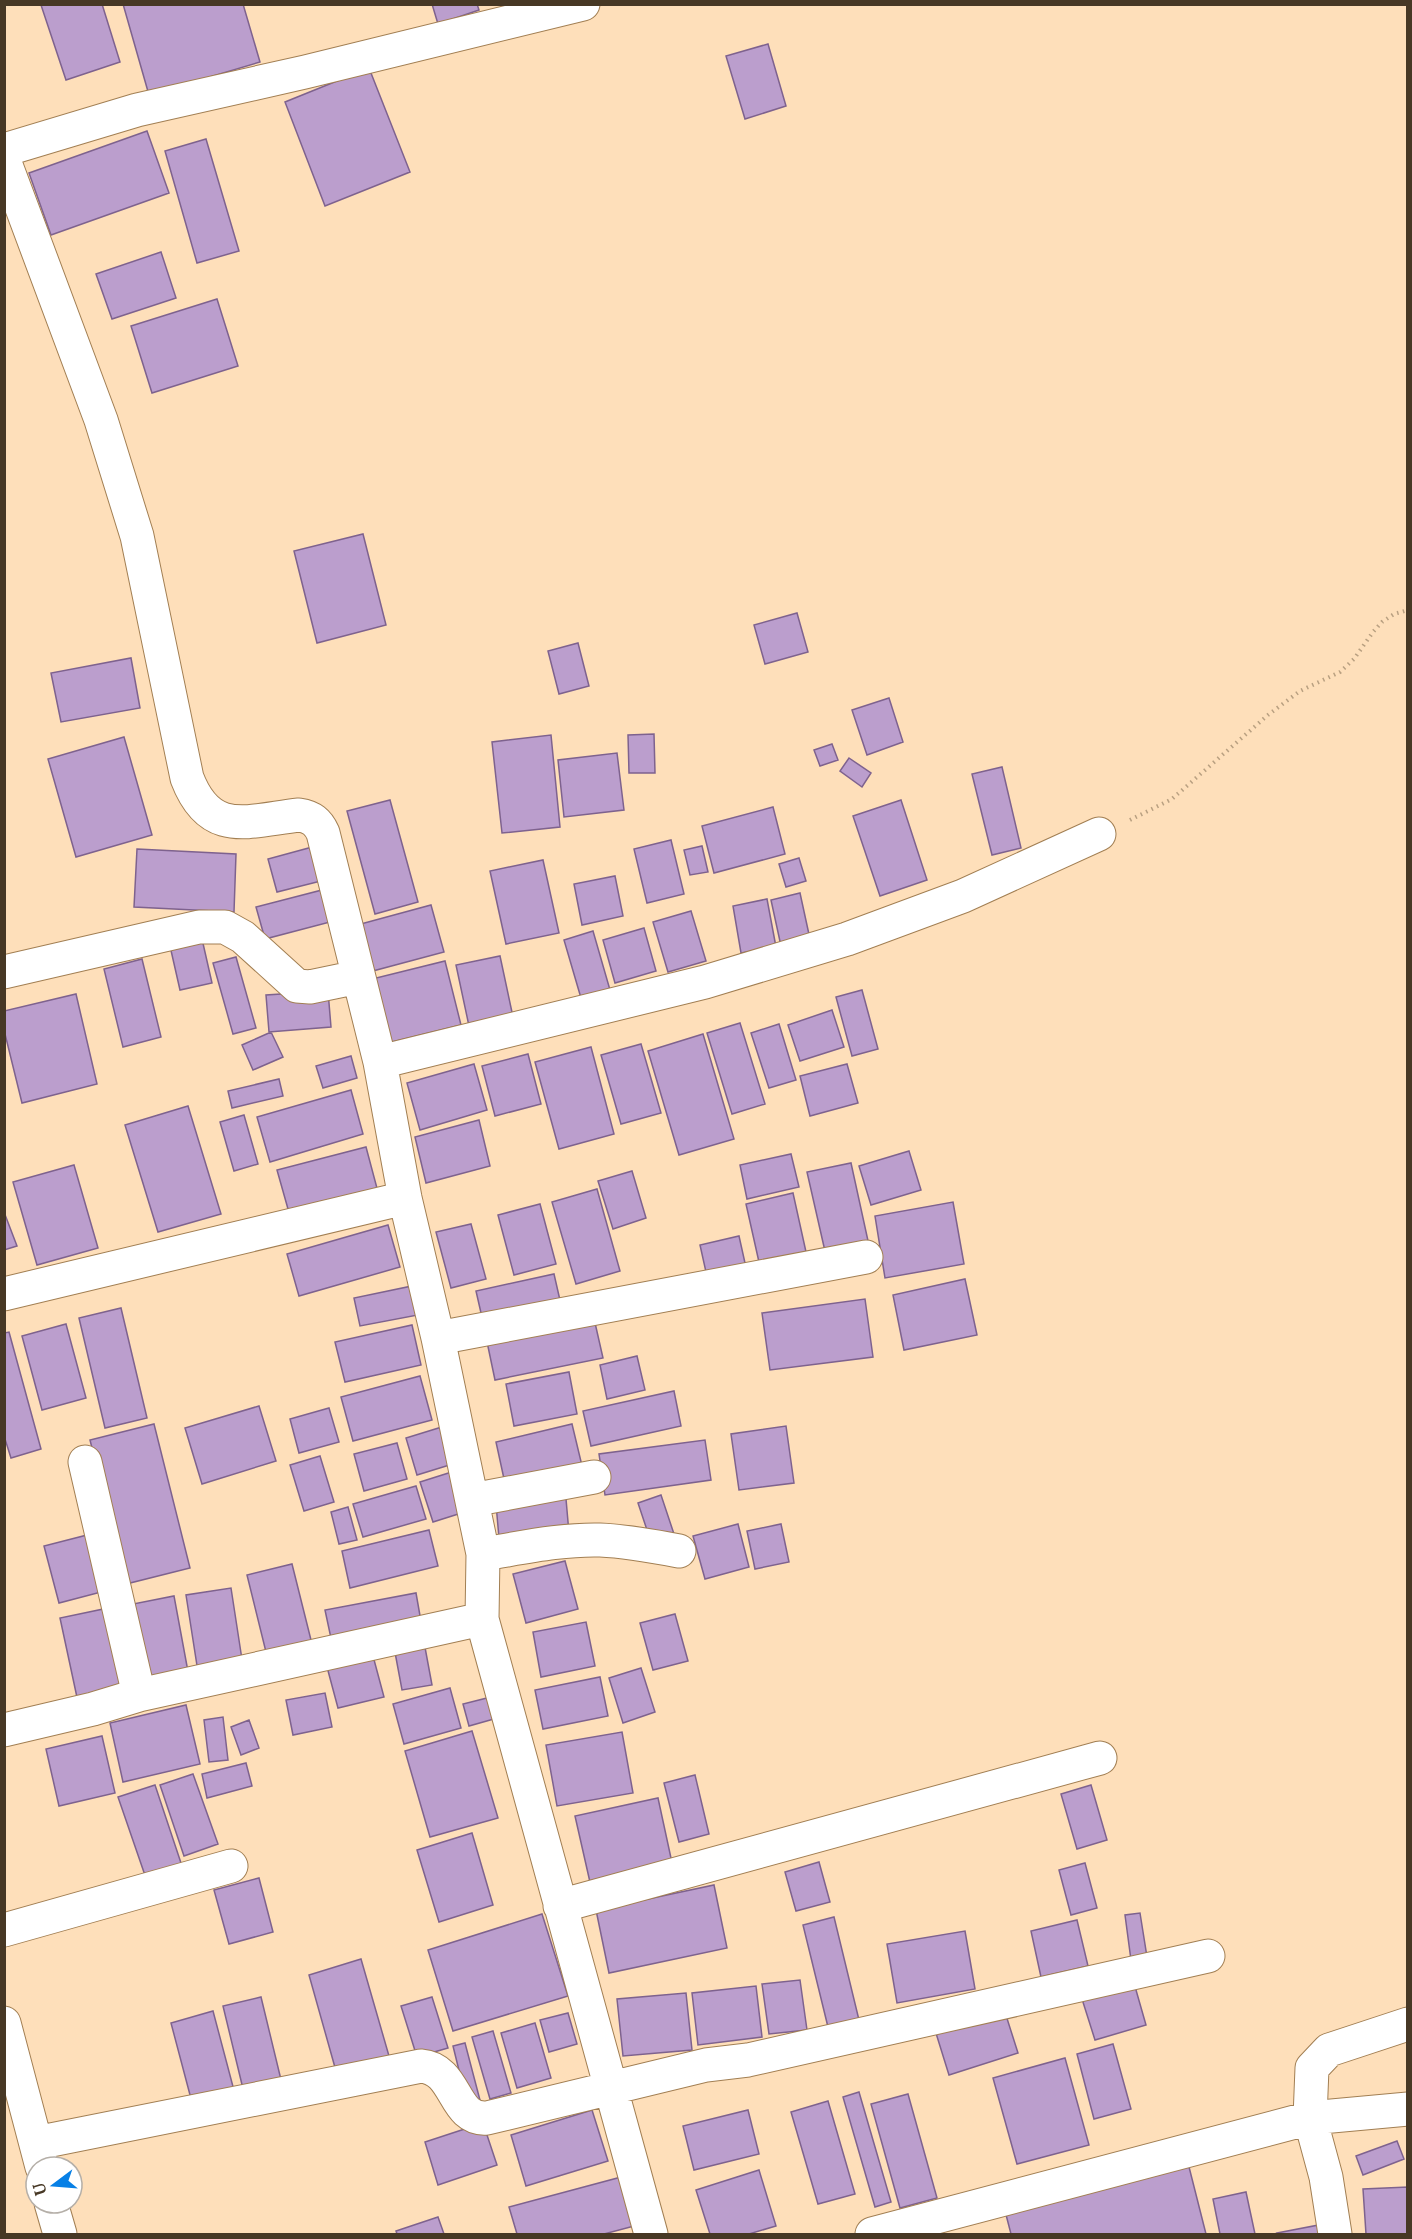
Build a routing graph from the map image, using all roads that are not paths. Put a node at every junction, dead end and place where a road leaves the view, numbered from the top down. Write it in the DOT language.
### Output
graph roads {
  1 [pos="583,4"];
  2 [pos="4,150"];
  3 [pos="4,160"];
  4 [pos="1099,834"];
  5 [pos="4,972"];
  6 [pos="358,977"];
  7 [pos="380,1062"];
  8 [pos="405,1198"];
  9 [pos="866,1257"];
  10 [pos="4,1294"];
  11 [pos="438,1338"];
  12 [pos="85,1462"];
  13 [pos="594,1477"];
  14 [pos="472,1500"];
  15 [pos="679,1551"];
  16 [pos="483,1554"];
  17 [pos="482,1619"];
  18 [pos="139,1695"];
  19 [pos="4,1730"];
  20 [pos="1100,1758"];
  21 [pos="231,1866"];
  22 [pos="560,1906"];
  23 [pos="4,1930"];
  24 [pos="1208,1956"];
  25 [pos="4,2023"];
  26 [pos="1407,2024"];
  27 [pos="611,2088"];
  28 [pos="1407,2109"];
  29 [pos="1310,2118"];
  30 [pos="39,2155"];
  31 [pos="54,2215"];
  32 [pos="60,2235"];
  33 [pos="651,2235"];
  34 [pos="872,2235"];
  35 [pos="1335,2235"];
  1 -- 2 [label="street"];
  3 -- 6 [label="street"];
  4 -- 7 [label="street"];
  5 -- 6 [label="street"];
  6 -- 7 [label="street"];
  7 -- 8 [label="street"];
  8 -- 10 [label="street"];
  8 -- 11 [label="street"];
  9 -- 11 [label="street"];
  11 -- 14 [label="street"];
  12 -- 18 [label="street"];
  13 -- 14 [label="street"];
  14 -- 16 [label="street"];
  15 -- 16 [label="street"];
  16 -- 17 [label="street"];
  17 -- 18 [label="street"];
  17 -- 22 [label="street"];
  18 -- 19 [label="street"];
  20 -- 22 [label="street"];
  21 -- 23 [label="street"];
  22 -- 27 [label="street"];
  24 -- 27 [label="street"];
  25 -- 30 [label="street"];
  26 -- 29 [label="street"];
  27 -- 30 [label="street"];
  27 -- 33 [label="street"];
  28 -- 29 [label="street"];
  29 -- 34 [label="street"];
  29 -- 35 [label="street"];
  31 -- 32 [label="street"];
}
